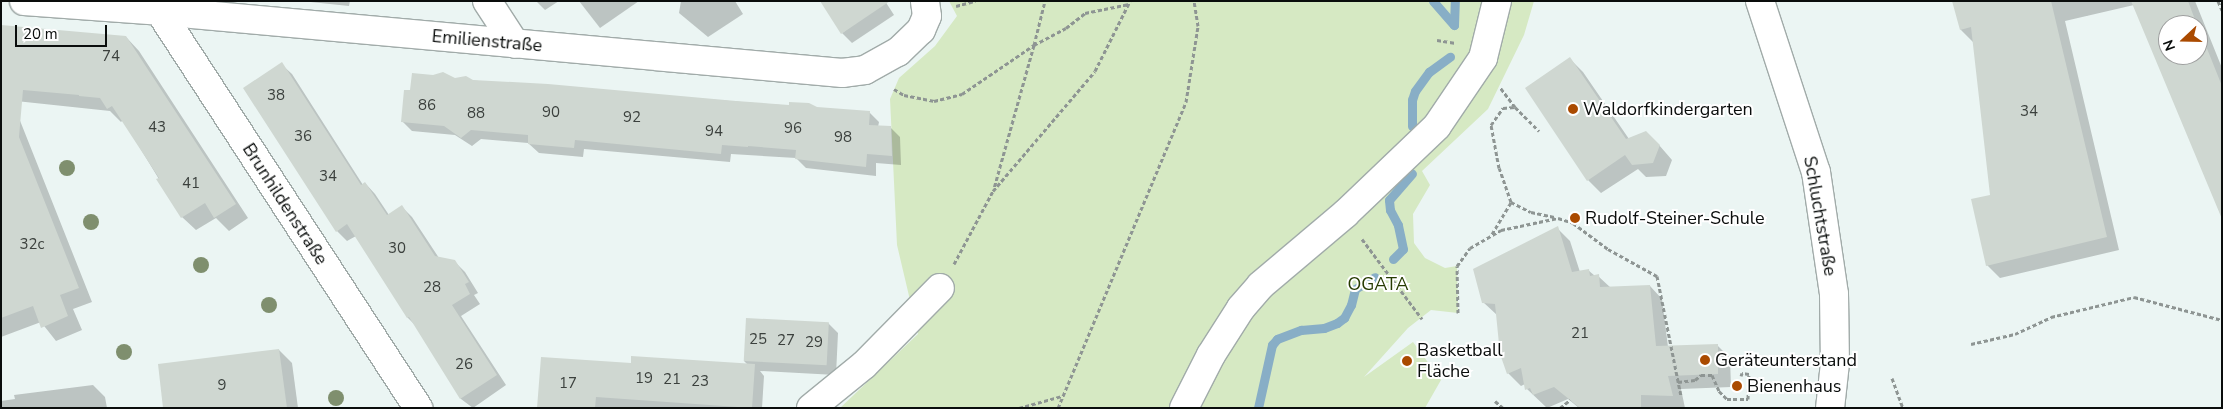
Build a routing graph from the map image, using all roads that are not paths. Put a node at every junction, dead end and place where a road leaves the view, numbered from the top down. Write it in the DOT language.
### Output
graph roads {
  1 [pos="24,1"];
  2 [pos="487,1"];
  3 [pos="1497,1"];
  4 [pos="1760,1"];
  5 [pos="156,6"];
  6 [pos="926,8"];
  7 [pos="515,44"];
  8 [pos="940,288"];
  9 [pos="418,408"];
  10 [pos="811,408"];
  11 [pos="1184,408"];
  12 [pos="1830,408"];
  1 -- 5 [label="street, Emilienstraße"];
  2 -- 7 [label="street"];
  3 -- 11 [label="street"];
  4 -- 12 [label="street, Schluchtstraße"];
  5 -- 7 [label="street, Emilienstraße"];
  5 -- 9 [label="street, Brunhildenstraße"];
  6 -- 7 [label="street, Emilienstraße"];
  8 -- 10 [label="street"];
}
